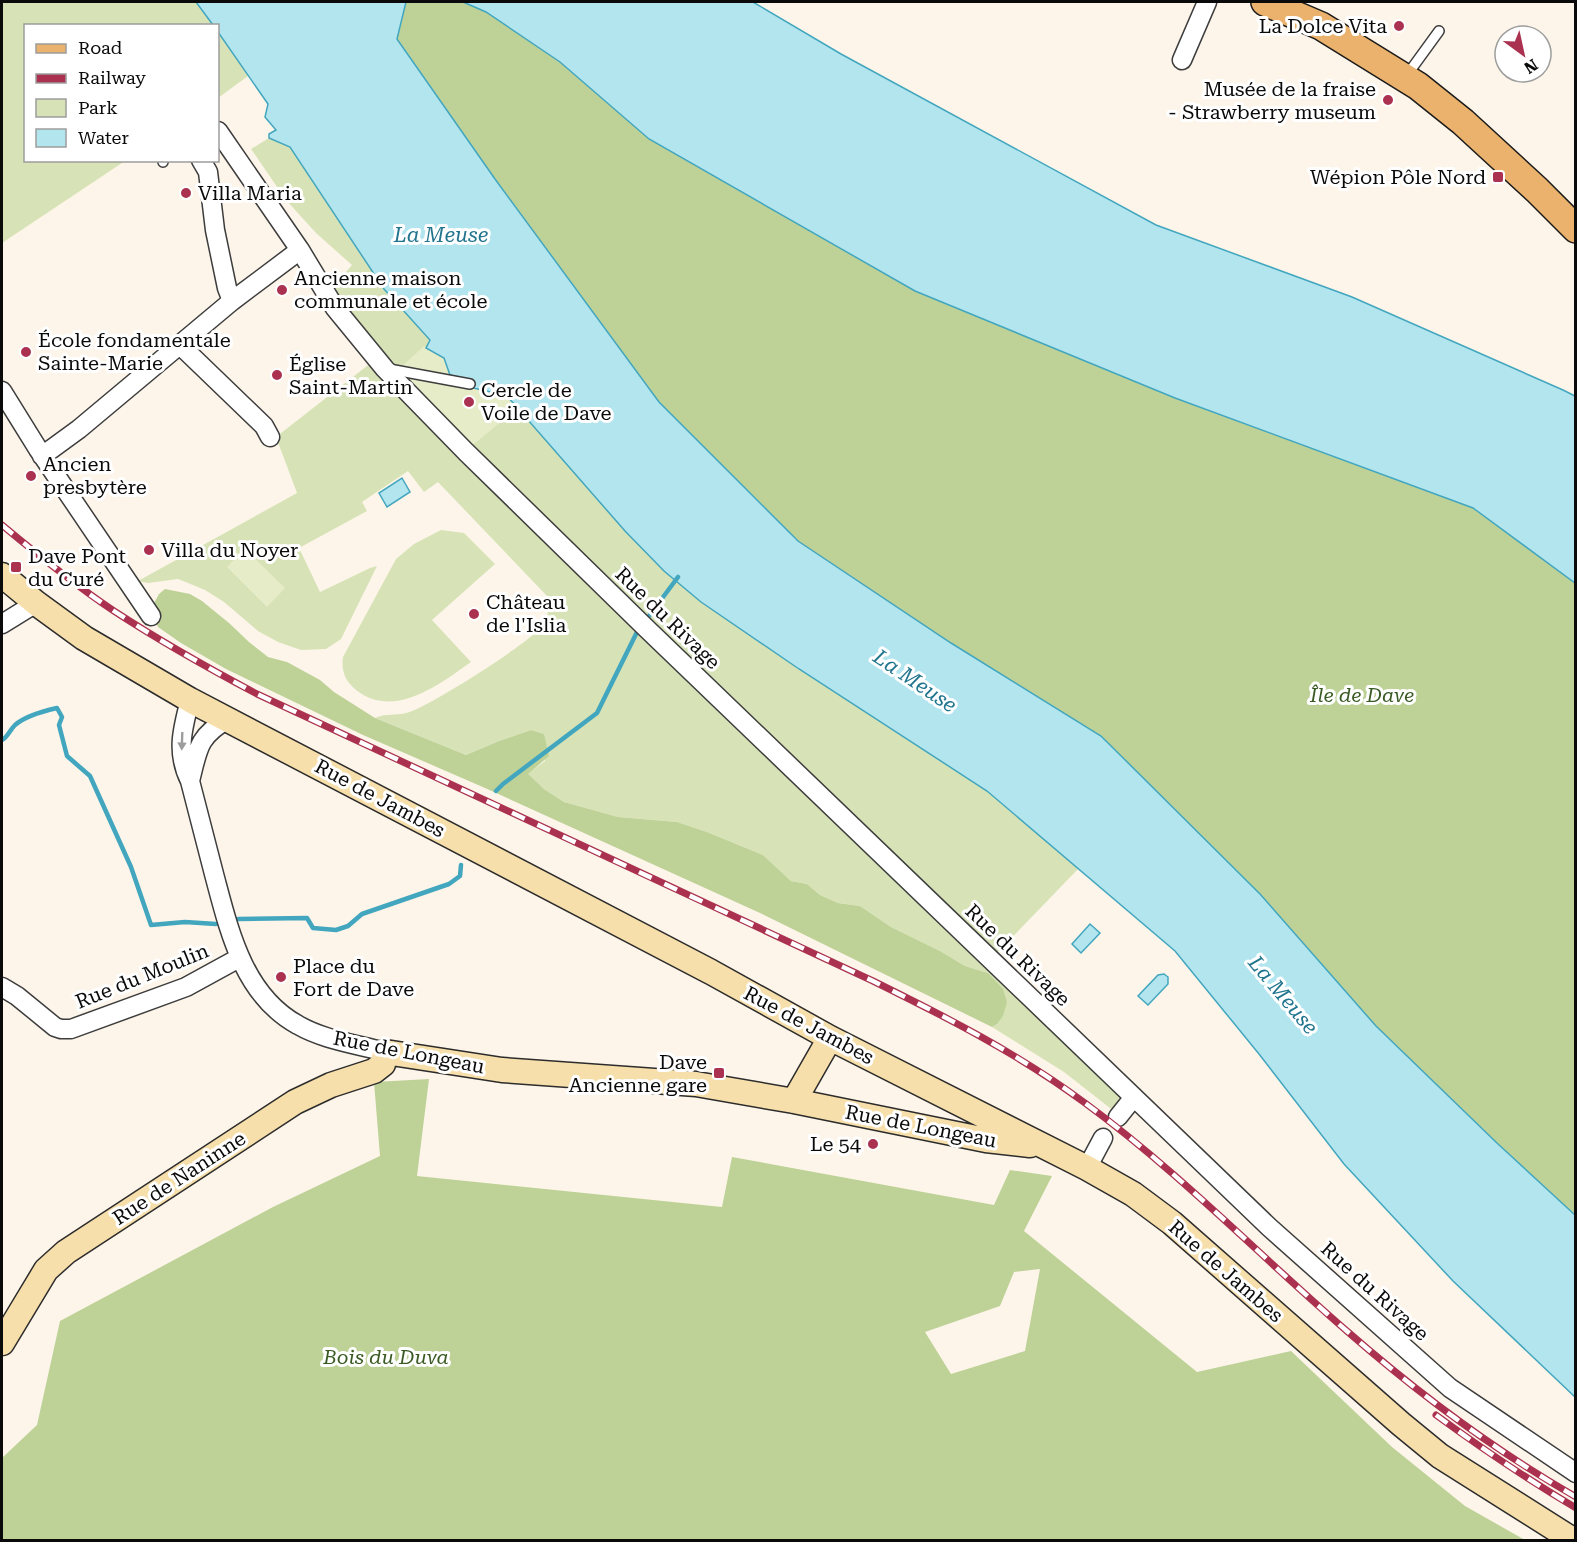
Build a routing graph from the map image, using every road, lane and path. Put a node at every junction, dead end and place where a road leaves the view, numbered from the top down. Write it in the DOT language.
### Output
graph roads {
  1 [pos="1207,2"];
  2 [pos="1265,2"];
  3 [pos="1439,31"];
  4 [pos="1182,60"];
  5 [pos="1405,77"];
  6 [pos="219,132"];
  7 [pos="202,162"];
  8 [pos="1575,229"];
  9 [pos="300,250"];
  10 [pos="232,301"];
  11 [pos="180,345"];
  12 [pos="385,369"];
  13 [pos="470,384"];
  14 [pos="2,392"];
  15 [pos="270,437"];
  16 [pos="42,456"];
  17 [pos="2,575"];
  18 [pos="36,603"];
  19 [pos="151,616"];
  20 [pos="2,624"];
  21 [pos="190,700"];
  22 [pos="228,718"];
  23 [pos="190,781"];
  24 [pos="240,958"];
  25 [pos="2,987"];
  26 [pos="830,1038"];
  27 [pos="385,1052"];
  28 [pos="1134,1097"];
  29 [pos="794,1101"];
  30 [pos="1118,1117"];
  31 [pos="1103,1138"];
  32 [pos="1048,1147"];
  33 [pos="1087,1168"];
  34 [pos="2,1343"];
  35 [pos="1575,1473"];
  36 [pos="1573,1540"];
  1 -- 4 [label="street"];
  2 -- 5 [label="main road"];
  3 -- 5 [label="lane"];
  5 -- 8 [label="main road"];
  6 -- 9 [label="street, Rue du Rivage"];
  7 -- 10 [label="street"];
  9 -- 10 [label="street"];
  9 -- 12 [label="street, Rue du Rivage"];
  10 -- 11 [label="street"];
  11 -- 15 [label="street"];
  11 -- 16 [label="street"];
  12 -- 13 [label="lane"];
  12 -- 28 [label="street, Rue du Rivage"];
  14 -- 16 [label="street"];
  16 -- 19 [label="street"];
  17 -- 18 [label="main road, Rue de Jambes"];
  18 -- 20 [label="street"];
  18 -- 21 [label="main road, Rue de Jambes"];
  21 -- 22 [label="main road, Rue de Jambes"];
  21 -- 23 [label="street, Rue de Longeau, one-way"];
  22 -- 23 [label="street, Rue de Longeau"];
  22 -- 26 [label="main road, Rue de Jambes"];
  23 -- 24 [label="street, Rue de Longeau"];
  24 -- 25 [label="street, Rue du Moulin"];
  24 -- 27 [label="street, Rue de Longeau"];
  26 -- 29 [label="main road"];
  26 -- 32 [label="main road, Rue de Jambes"];
  27 -- 29 [label="main road, Rue de Longeau"];
  27 -- 34 [label="main road, Rue de Naninne"];
  28 -- 30 [label="street"];
  28 -- 35 [label="street, Rue du Rivage"];
  29 -- 32 [label="main road, Rue de Longeau"];
  31 -- 33 [label="street"];
  32 -- 33 [label="main road, Rue de Jambes"];
  33 -- 36 [label="main road, Rue de Jambes"];
}
